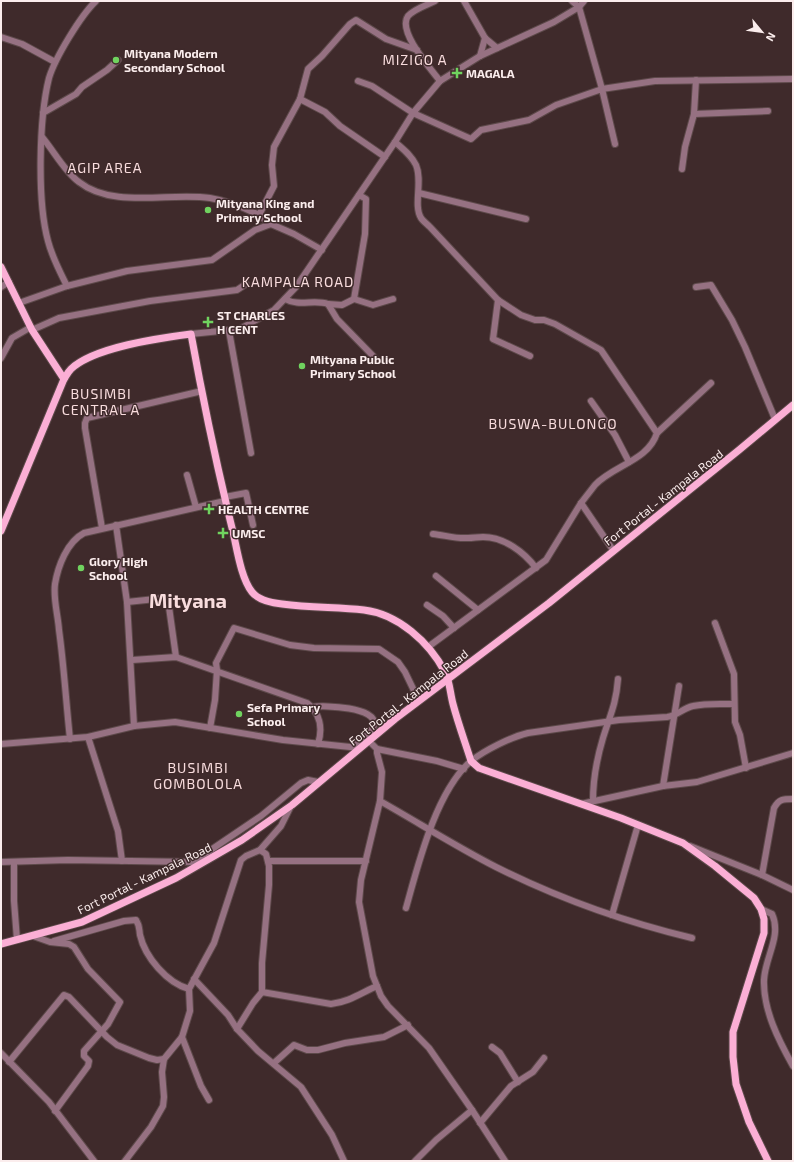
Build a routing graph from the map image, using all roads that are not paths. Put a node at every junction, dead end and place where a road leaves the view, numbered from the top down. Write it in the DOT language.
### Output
graph roads {
  1 [pos="96,1"];
  2 [pos="435,1"];
  3 [pos="464,1"];
  4 [pos="572,1"];
  5 [pos="584,1"];
  6 [pos="578,7"];
  7 [pos="1,37"];
  8 [pos="485,38"];
  9 [pos="497,48"];
  10 [pos="417,50"];
  11 [pos="480,56"];
  12 [pos="118,60"];
  13 [pos="55,62"];
  14 [pos="793,79"];
  15 [pos="696,80"];
  16 [pos="358,81"];
  17 [pos="440,81"];
  18 [pos="602,89"];
  19 [pos="300,99"];
  20 [pos="768,111"];
  21 [pos="43,113"];
  22 [pos="413,113"];
  23 [pos="694,114"];
  24 [pos="42,137"];
  25 [pos="396,142"];
  26 [pos="615,144"];
  27 [pos="385,157"];
  28 [pos="682,169"];
  29 [pos="419,193"];
  30 [pos="359,194"];
  31 [pos="259,215"];
  32 [pos="526,220"];
  33 [pos="271,224"];
  34 [pos="322,250"];
  35 [pos="1,266"];
  36 [pos="9,282"];
  37 [pos="246,284"];
  38 [pos="1,286"];
  39 [pos="67,286"];
  40 [pos="696,286"];
  41 [pos="285,299"];
  42 [pos="354,299"];
  43 [pos="393,299"];
  44 [pos="498,300"];
  45 [pos="19,303"];
  46 [pos="328,304"];
  47 [pos="31,328"];
  48 [pos="229,331"];
  49 [pos="192,334"];
  50 [pos="530,356"];
  51 [pos="1,358"];
  52 [pos="375,358"];
  53 [pos="64,379"];
  54 [pos="711,383"];
  55 [pos="202,391"];
  56 [pos="591,401"];
  57 [pos="793,405"];
  58 [pos="775,419"];
  59 [pos="657,433"];
  60 [pos="251,452"];
  61 [pos="629,462"];
  62 [pos="187,475"];
  63 [pos="225,499"];
  64 [pos="581,504"];
  65 [pos="196,508"];
  66 [pos="253,525"];
  67 [pos="116,526"];
  68 [pos="102,528"];
  69 [pos="1,531"];
  70 [pos="433,534"];
  71 [pos="614,550"];
  72 [pos="536,568"];
  73 [pos="436,576"];
  74 [pos="128,602"];
  75 [pos="427,605"];
  76 [pos="478,610"];
  77 [pos="715,623"];
  78 [pos="454,628"];
  79 [pos="428,647"];
  80 [pos="176,657"];
  81 [pos="132,660"];
  82 [pos="218,670"];
  83 [pos="448,678"];
  84 [pos="618,679"];
  85 [pos="679,686"];
  86 [pos="419,701"];
  87 [pos="734,704"];
  88 [pos="313,708"];
  89 [pos="672,717"];
  90 [pos="609,722"];
  91 [pos="134,726"];
  92 [pos="210,728"];
  93 [pos="88,737"];
  94 [pos="70,739"];
  95 [pos="369,741"];
  96 [pos="1,744"];
  97 [pos="318,744"];
  98 [pos="352,747"];
  99 [pos="360,748"];
  100 [pos="377,749"];
  101 [pos="793,753"];
  102 [pos="471,761"];
  103 [pos="746,768"];
  104 [pos="464,770"];
  105 [pos="318,782"];
  106 [pos="663,786"];
  107 [pos="793,799"];
  108 [pos="380,801"];
  109 [pos="593,801"];
  110 [pos="580,804"];
  111 [pos="292,805"];
  112 [pos="638,825"];
  113 [pos="431,830"];
  114 [pos="683,843"];
  115 [pos="260,850"];
  116 [pos="122,861"];
  117 [pos="268,861"];
  118 [pos="366,861"];
  119 [pos="1,862"];
  120 [pos="14,862"];
  121 [pos="762,875"];
  122 [pos="793,890"];
  123 [pos="406,908"];
  124 [pos="761,909"];
  125 [pos="612,915"];
  126 [pos="33,936"];
  127 [pos="692,938"];
  128 [pos="17,940"];
  129 [pos="50,942"];
  130 [pos="1,944"];
  131 [pos="194,979"];
  132 [pos="377,986"];
  133 [pos="189,989"];
  134 [pos="262,992"];
  135 [pos="408,1025"];
  136 [pos="237,1029"];
  137 [pos="101,1032"];
  138 [pos="182,1037"];
  139 [pos="492,1047"];
  140 [pos="1,1053"];
  141 [pos="544,1058"];
  142 [pos="164,1059"];
  143 [pos="9,1062"];
  144 [pos="274,1063"];
  145 [pos="793,1066"];
  146 [pos="518,1082"];
  147 [pos="209,1100"];
  148 [pos="472,1110"];
  149 [pos="55,1111"];
  150 [pos="480,1123"];
  151 [pos="94,1161"];
  152 [pos="125,1161"];
  153 [pos="344,1161"];
  154 [pos="415,1161"];
  155 [pos="505,1161"];
  156 [pos="768,1161"];
  1 -- 13 [label="street"];
  2 -- 10 [label="street"];
  3 -- 8 [label="street"];
  4 -- 6 [label="street"];
  5 -- 6 [label="street"];
  6 -- 9 [label="street"];
  6 -- 18 [label="street"];
  7 -- 13 [label="street"];
  8 -- 9 [label="street"];
  8 -- 11 [label="street"];
  9 -- 11 [label="street"];
  10 -- 17 [label="street"];
  10 -- 19 [label="street"];
  11 -- 17 [label="street"];
  12 -- 21 [label="street"];
  13 -- 21 [label="street"];
  14 -- 15 [label="street"];
  15 -- 18 [label="street"];
  15 -- 23 [label="street"];
  16 -- 22 [label="street"];
  17 -- 22 [label="street"];
  18 -- 22 [label="street"];
  18 -- 26 [label="street"];
  19 -- 27 [label="street"];
  19 -- 31 [label="street"];
  20 -- 23 [label="street"];
  21 -- 24 [label="street"];
  22 -- 25 [label="street"];
  23 -- 28 [label="street"];
  24 -- 31 [label="street"];
  24 -- 39 [label="street"];
  25 -- 27 [label="street"];
  25 -- 29 [label="street"];
  27 -- 30 [label="street"];
  29 -- 32 [label="street"];
  29 -- 44 [label="street"];
  30 -- 34 [label="street"];
  30 -- 42 [label="street"];
  31 -- 33 [label="street"];
  33 -- 34 [label="street"];
  33 -- 39 [label="street"];
  34 -- 41 [label="street"];
  35 -- 36 [label="main road"];
  36 -- 38 [label="street"];
  36 -- 45 [label="main road"];
  37 -- 47 [label="street"];
  39 -- 45 [label="street"];
  40 -- 58 [label="street"];
  41 -- 46 [label="street"];
  41 -- 48 [label="street"];
  42 -- 43 [label="street"];
  42 -- 46 [label="street"];
  44 -- 50 [label="street"];
  44 -- 59 [label="street"];
  45 -- 47 [label="main road"];
  46 -- 52 [label="street"];
  47 -- 51 [label="street"];
  47 -- 53 [label="main road"];
  48 -- 49 [label="street"];
  48 -- 60 [label="street"];
  49 -- 53 [label="main road"];
  49 -- 55 [label="main road"];
  53 -- 69 [label="main road"];
  54 -- 59 [label="street"];
  55 -- 63 [label="main road"];
  55 -- 68 [label="street"];
  56 -- 61 [label="street"];
  57 -- 58 [label="main road, Fort Portal - Kampala Road"];
  58 -- 71 [label="main road, Fort Portal - Kampala Road"];
  59 -- 61 [label="street"];
  61 -- 64 [label="street"];
  62 -- 65 [label="street"];
  63 -- 65 [label="street"];
  63 -- 66 [label="street"];
  63 -- 79 [label="main road"];
  64 -- 71 [label="street"];
  64 -- 72 [label="street"];
  65 -- 67 [label="street"];
  67 -- 68 [label="street"];
  67 -- 74 [label="street"];
  68 -- 94 [label="street"];
  70 -- 72 [label="street"];
  71 -- 83 [label="main road, Fort Portal - Kampala Road"];
  72 -- 76 [label="street"];
  73 -- 76 [label="street"];
  74 -- 80 [label="street"];
  74 -- 81 [label="street"];
  75 -- 78 [label="street"];
  76 -- 78 [label="street"];
  77 -- 87 [label="street"];
  78 -- 79 [label="street"];
  79 -- 83 [label="main road"];
  80 -- 81 [label="street"];
  80 -- 82 [label="street"];
  81 -- 91 [label="street"];
  82 -- 86 [label="street"];
  82 -- 88 [label="street"];
  82 -- 92 [label="street"];
  83 -- 86 [label="main road, Fort Portal - Kampala Road"];
  83 -- 102 [label="main road"];
  84 -- 90 [label="street"];
  85 -- 89 [label="street"];
  86 -- 95 [label="main road, Fort Portal - Kampala Road"];
  87 -- 89 [label="street"];
  87 -- 103 [label="street"];
  88 -- 97 [label="street"];
  88 -- 98 [label="street"];
  89 -- 90 [label="street"];
  89 -- 106 [label="street"];
  90 -- 102 [label="street"];
  90 -- 109 [label="street"];
  91 -- 92 [label="street"];
  91 -- 93 [label="street"];
  92 -- 97 [label="street"];
  93 -- 94 [label="street"];
  93 -- 116 [label="street"];
  94 -- 96 [label="street"];
  95 -- 99 [label="main road, Fort Portal - Kampala Road"];
  95 -- 100 [label="street"];
  97 -- 98 [label="street"];
  98 -- 99 [label="street"];
  99 -- 105 [label="main road, Fort Portal - Kampala Road"];
  100 -- 104 [label="street"];
  100 -- 108 [label="street"];
  101 -- 103 [label="street"];
  102 -- 104 [label="street"];
  102 -- 110 [label="main road"];
  103 -- 106 [label="street"];
  104 -- 113 [label="street"];
  105 -- 111 [label="main road, Fort Portal - Kampala Road"];
  105 -- 116 [label="street"];
  106 -- 109 [label="street"];
  107 -- 121 [label="street"];
  108 -- 113 [label="street"];
  108 -- 118 [label="street"];
  109 -- 110 [label="street"];
  110 -- 112 [label="main road"];
  111 -- 115 [label="street"];
  111 -- 126 [label="main road, Fort Portal - Kampala Road"];
  112 -- 114 [label="main road"];
  112 -- 125 [label="street"];
  113 -- 123 [label="street"];
  113 -- 125 [label="street"];
  114 -- 121 [label="street"];
  114 -- 124 [label="main road"];
  115 -- 117 [label="street"];
  115 -- 131 [label="street"];
  116 -- 120 [label="street"];
  117 -- 118 [label="street"];
  117 -- 134 [label="street"];
  118 -- 132 [label="street"];
  119 -- 120 [label="street"];
  120 -- 128 [label="street"];
  121 -- 122 [label="street"];
  124 -- 145 [label="street"];
  124 -- 156 [label="main road"];
  125 -- 127 [label="street"];
  126 -- 128 [label="main road, Fort Portal - Kampala Road"];
  126 -- 129 [label="street"];
  128 -- 130 [label="main road, Fort Portal - Kampala Road"];
  129 -- 133 [label="street"];
  129 -- 137 [label="street"];
  131 -- 133 [label="street"];
  131 -- 136 [label="street"];
  132 -- 134 [label="street"];
  132 -- 135 [label="street"];
  133 -- 138 [label="street"];
  134 -- 136 [label="street"];
  135 -- 144 [label="street"];
  135 -- 148 [label="street"];
  136 -- 144 [label="street"];
  137 -- 142 [label="street"];
  137 -- 143 [label="street"];
  137 -- 149 [label="street"];
  138 -- 142 [label="street"];
  138 -- 147 [label="street"];
  139 -- 146 [label="street"];
  140 -- 143 [label="street"];
  141 -- 146 [label="street"];
  142 -- 152 [label="street"];
  143 -- 149 [label="street"];
  144 -- 153 [label="street"];
  146 -- 150 [label="street"];
  148 -- 150 [label="street"];
  148 -- 154 [label="street"];
  149 -- 151 [label="street"];
  150 -- 155 [label="street"];
}
